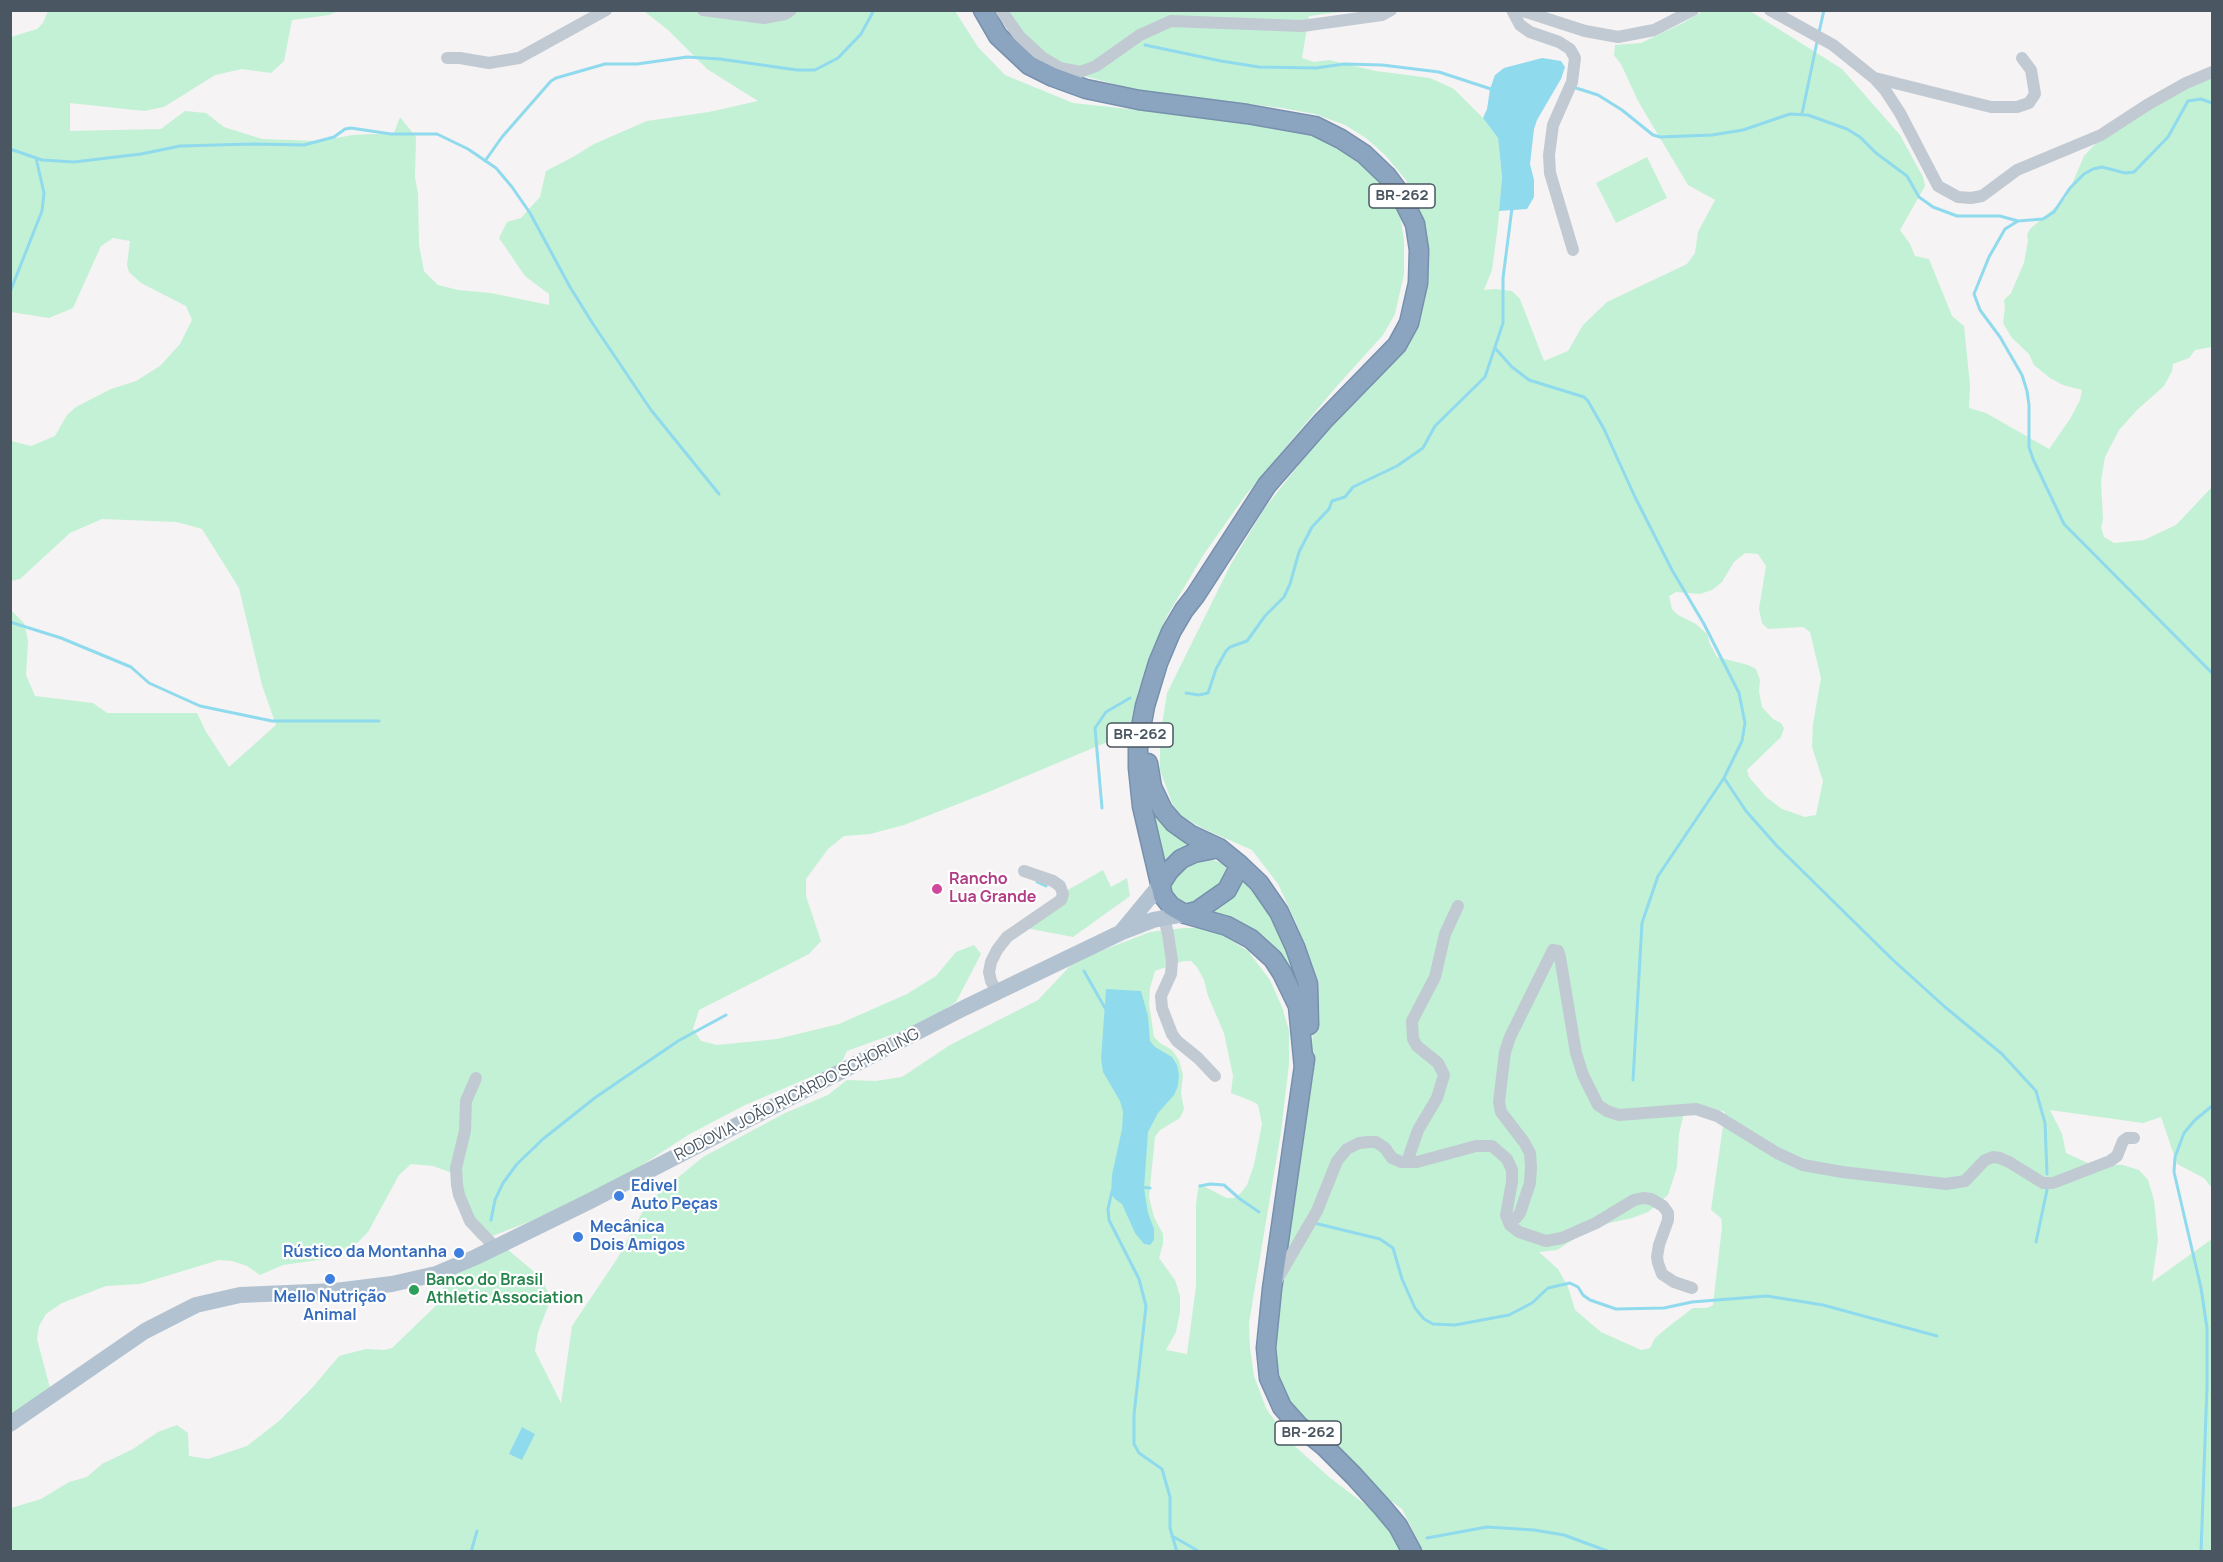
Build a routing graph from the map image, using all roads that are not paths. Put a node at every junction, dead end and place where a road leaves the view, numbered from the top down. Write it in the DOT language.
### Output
graph roads {
  1 [pos="606,10"];
  2 [pos="703,10"];
  3 [pos="791,10"];
  4 [pos="983,10"];
  5 [pos="1001,10"];
  6 [pos="1391,10"];
  7 [pos="1512,10"];
  8 [pos="1520,10"];
  9 [pos="1770,10"];
  10 [pos="1691,11"];
  11 [pos="447,58"];
  12 [pos="2022,58"];
  13 [pos="2212,72"];
  14 [pos="1874,78"];
  15 [pos="1573,250"];
  16 [pos="1196,596"];
  17 [pos="1219,848"];
  18 [pos="1240,865"];
  19 [pos="1024,871"];
  20 [pos="1160,885"];
  21 [pos="1458,906"];
  22 [pos="1185,914"];
  23 [pos="1164,918"];
  24 [pos="1122,932"];
  25 [pos="997,992"];
  26 [pos="1304,1068"];
  27 [pos="1215,1076"];
  28 [pos="476,1078"];
  29 [pos="2134,1138"];
  30 [pos="1407,1162"];
  31 [pos="1508,1220"];
  32 [pos="496,1248"];
  33 [pos="1692,1288"];
  34 [pos="1272,1289"];
  35 [pos="10,1424"];
  36 [pos="1412,1551"];
  1 -- 11 [label="street"];
  2 -- 3 [label="street"];
  4 -- 16 [label="highway, BR-262"];
  5 -- 6 [label="street"];
  7 -- 15 [label="street"];
  8 -- 10 [label="street"];
  9 -- 14 [label="street"];
  12 -- 14 [label="street"];
  13 -- 14 [label="street"];
  16 -- 17 [label="highway, BR-262"];
  16 -- 20 [label="highway, BR-262"];
  17 -- 18 [label="highway, BR-262"];
  17 -- 20 [label="highway"];
  18 -- 22 [label="highway"];
  18 -- 26 [label="highway, BR-262"];
  19 -- 25 [label="street"];
  20 -- 22 [label="highway, BR-262"];
  20 -- 24 [label="main road, RODOVIA JOÃO RICARDO SCHORLING"];
  21 -- 30 [label="street"];
  22 -- 23 [label="main road, RODOVIA JOÃO RICARDO SCHORLING"];
  22 -- 26 [label="highway, BR-262"];
  23 -- 24 [label="main road, RODOVIA JOÃO RICARDO SCHORLING"];
  23 -- 27 [label="street"];
  24 -- 25 [label="main road, RODOVIA JOÃO RICARDO SCHORLING"];
  25 -- 32 [label="main road, RODOVIA JOÃO RICARDO SCHORLING"];
  26 -- 34 [label="highway, BR-262"];
  28 -- 32 [label="street"];
  29 -- 31 [label="street"];
  30 -- 31 [label="street"];
  30 -- 34 [label="street"];
  31 -- 33 [label="street"];
  32 -- 35 [label="main road, RODOVIA JOÃO RICARDO SCHORLING"];
  34 -- 36 [label="highway, BR-262"];
}
